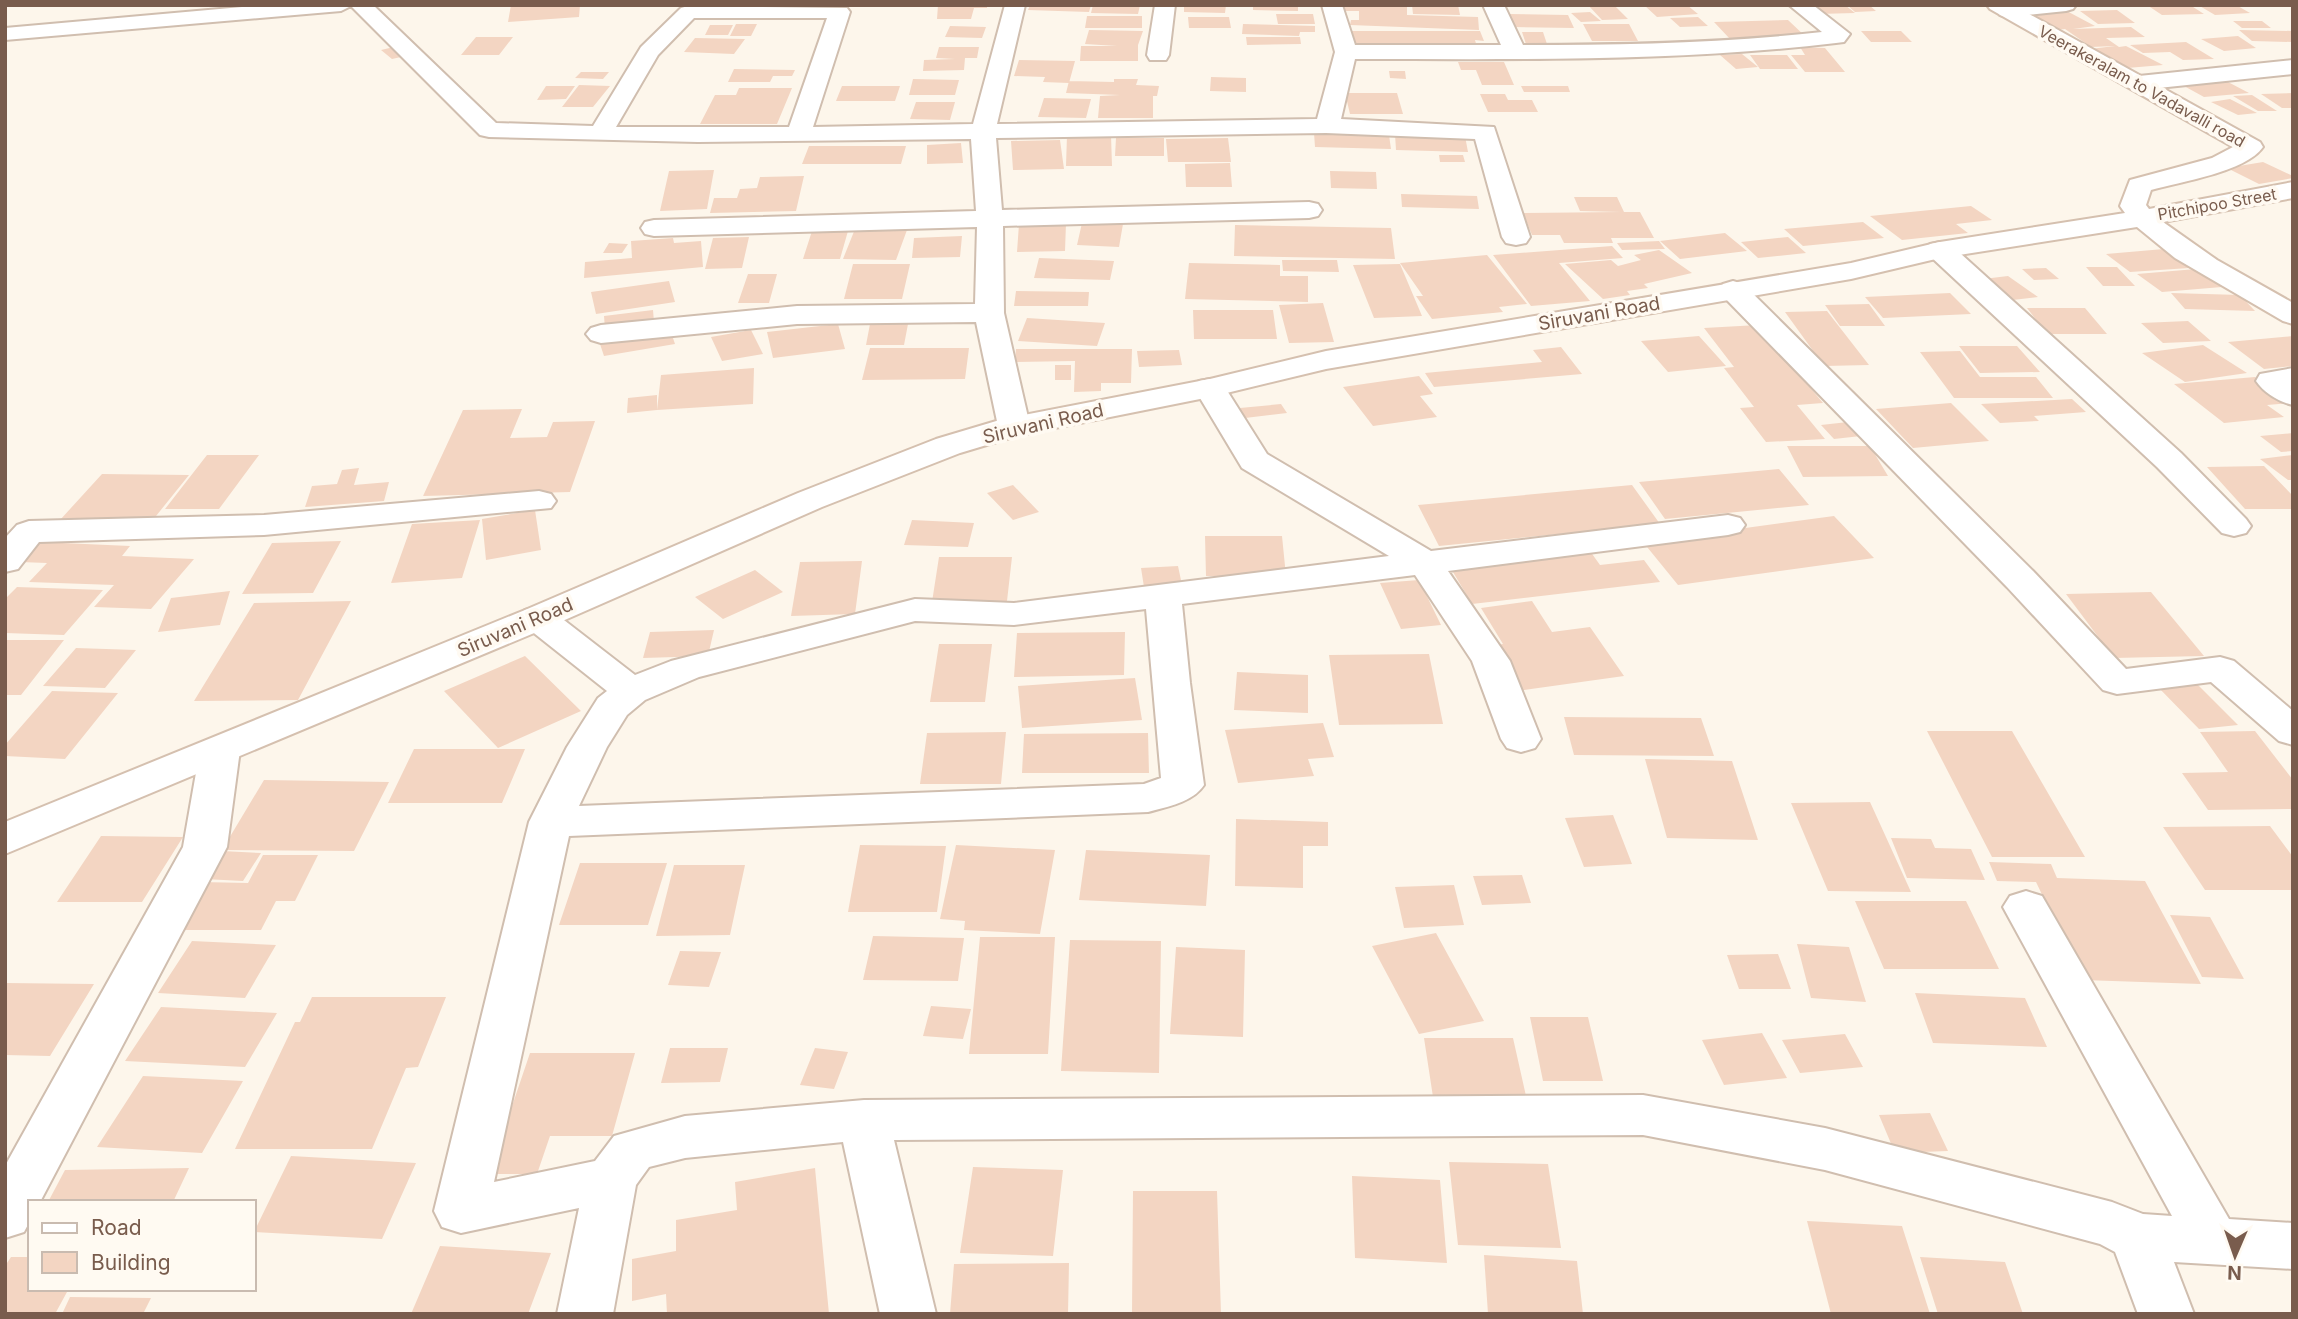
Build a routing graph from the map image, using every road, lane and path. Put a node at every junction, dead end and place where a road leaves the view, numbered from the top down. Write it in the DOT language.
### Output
graph roads {
  1 [pos="341,5"];
  2 [pos="360,5"];
  3 [pos="1015,5"];
  4 [pos="1165,5"];
  5 [pos="1332,5"];
  6 [pos="1493,5"];
  7 [pos="1799,5"];
  8 [pos="2066,5"];
  9 [pos="2002,8"];
  10 [pos="5,34"];
  11 [pos="1346,52"];
  12 [pos="1516,53"];
  13 [pos="1158,55"];
  14 [pos="2293,67"];
  15 [pos="2139,83"];
  16 [pos="1327,126"];
  17 [pos="600,134"];
  18 [pos="799,134"];
  19 [pos="983,134"];
  20 [pos="2293,190"];
  21 [pos="1309,210"];
  22 [pos="2142,218"];
  23 [pos="990,219"];
  24 [pos="654,228"];
  25 [pos="1516,237"];
  26 [pos="1940,250"];
  27 [pos="1733,290"];
  28 [pos="989,313"];
  29 [pos="2293,315"];
  30 [pos="601,334"];
  31 [pos="2293,377"];
  32 [pos="1210,388"];
  33 [pos="2293,396"];
  34 [pos="1014,426"];
  35 [pos="539,501"];
  36 [pos="1728,524"];
  37 [pos="2234,526"];
  38 [pos="5,561"];
  39 [pos="1425,563"];
  40 [pos="1163,595"];
  41 [pos="538,618"];
  42 [pos="631,691"];
  43 [pos="2293,732"];
  44 [pos="1521,739"];
  45 [pos="220,750"];
  46 [pos="550,822"];
  47 [pos="5,839"];
  48 [pos="2026,907"];
  49 [pos="864,1120"];
  50 [pos="611,1179"];
  51 [pos="5,1216"];
  52 [pos="2137,1237"];
  53 [pos="2214,1242"];
  54 [pos="2293,1246"];
  55 [pos="585,1314"];
  56 [pos="908,1314"];
  57 [pos="2166,1314"];
  1 -- 10 [label="street"];
  2 -- 17 [label="street"];
  3 -- 19 [label="street"];
  4 -- 13 [label="street"];
  5 -- 11 [label="street"];
  6 -- 12 [label="street"];
  7 -- 12 [label="street"];
  8 -- 9 [label="street"];
  9 -- 15 [label="street, Veerakeralam to Vadavalli road"];
  11 -- 12 [label="street"];
  11 -- 16 [label="street"];
  14 -- 15 [label="street"];
  15 -- 22 [label="street, Veerakeralam to Vadavalli road"];
  16 -- 19 [label="street"];
  16 -- 25 [label="street"];
  17 -- 18 [label="street"];
  17 -- 18 [label="street"];
  18 -- 19 [label="street"];
  19 -- 23 [label="street"];
  20 -- 22 [label="street, Pitchipoo Street"];
  21 -- 23 [label="street"];
  22 -- 26 [label="street, Siruvani Road"];
  22 -- 29 [label="street"];
  23 -- 24 [label="street"];
  23 -- 28 [label="street"];
  26 -- 27 [label="street, Siruvani Road"];
  26 -- 37 [label="street"];
  27 -- 32 [label="street, Siruvani Road"];
  27 -- 43 [label="street"];
  28 -- 30 [label="street"];
  28 -- 34 [label="street"];
  31 -- 33 [label="street"];
  32 -- 34 [label="street, Siruvani Road"];
  32 -- 39 [label="street"];
  34 -- 41 [label="street, Siruvani Road"];
  35 -- 38 [label="street"];
  36 -- 39 [label="street"];
  39 -- 40 [label="street"];
  39 -- 44 [label="street"];
  40 -- 42 [label="street"];
  40 -- 46 [label="street"];
  41 -- 42 [label="street"];
  41 -- 45 [label="street, Siruvani Road"];
  42 -- 46 [label="street"];
  45 -- 47 [label="street, Siruvani Road"];
  45 -- 51 [label="street"];
  46 -- 50 [label="street"];
  48 -- 53 [label="street"];
  49 -- 50 [label="street"];
  49 -- 52 [label="street"];
  49 -- 56 [label="street"];
  50 -- 55 [label="street"];
  52 -- 53 [label="street"];
  52 -- 57 [label="street"];
  53 -- 54 [label="street"];
}
